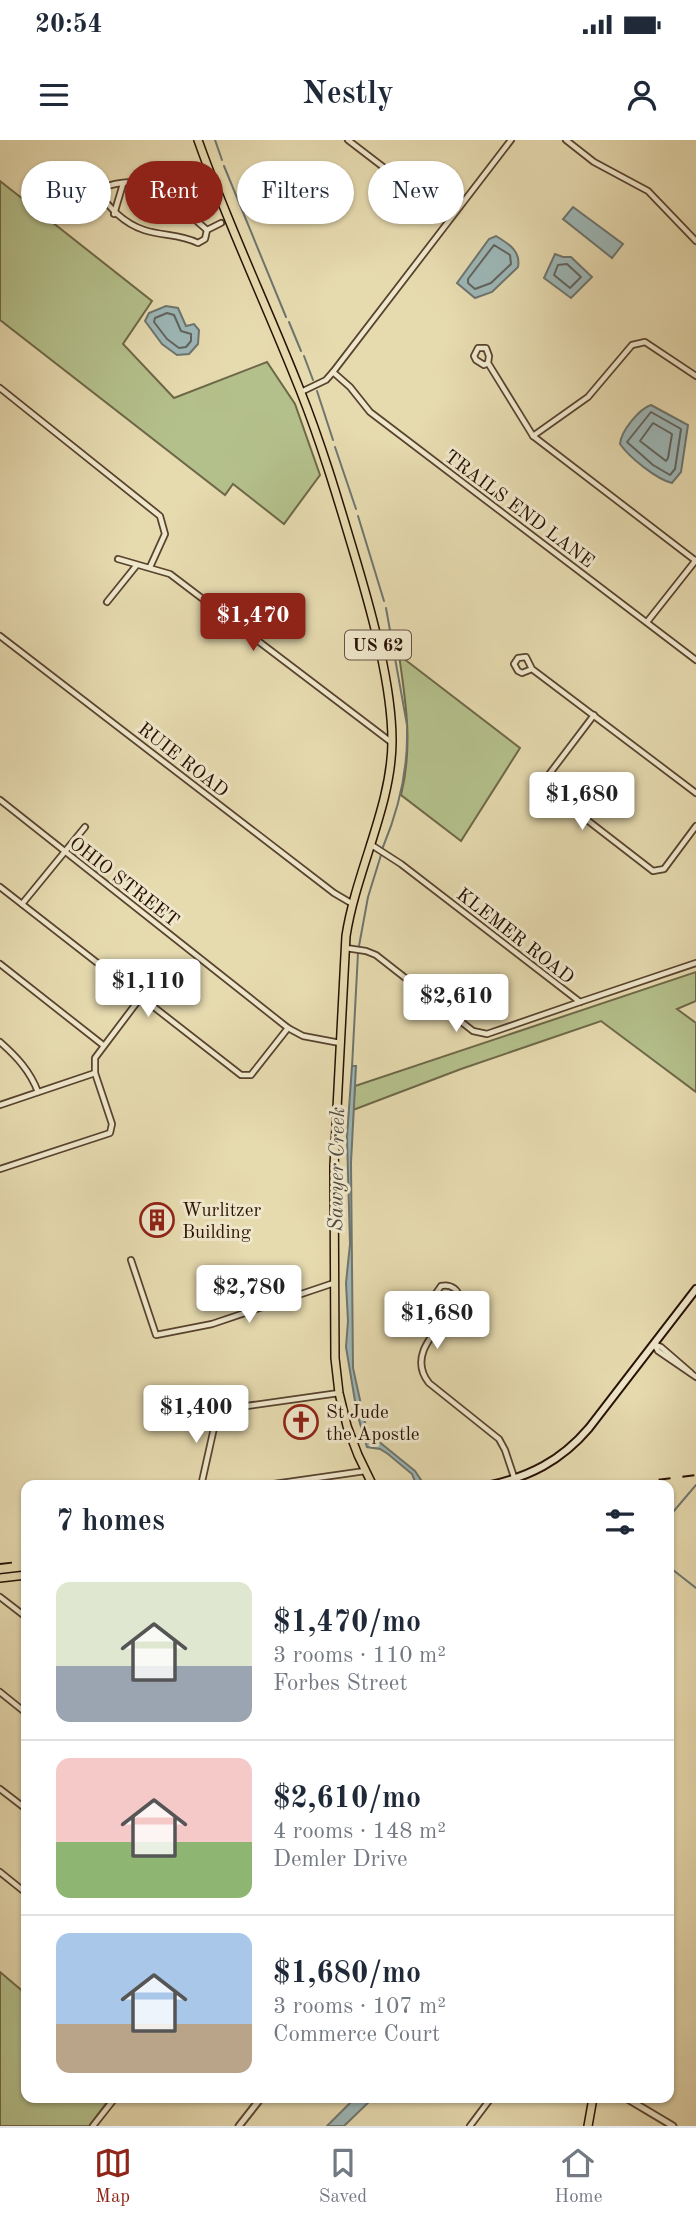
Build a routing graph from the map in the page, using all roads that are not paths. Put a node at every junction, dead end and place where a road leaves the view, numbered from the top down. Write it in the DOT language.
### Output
graph roads {
  1 [pos="198,140"];
  2 [pos="348,140"];
  3 [pos="510,140"];
  4 [pos="566,140"];
  5 [pos="375,161"];
  6 [pos="123,183"];
  7 [pos="111,184"];
  8 [pos="464,199"];
  9 [pos="111,210"];
  10 [pos="114,214"];
  11 [pos="219,224"];
  12 [pos="445,224"];
  13 [pos="208,230"];
  14 [pos="696,241"];
  15 [pos="488,363"];
  16 [pos="333,372"];
  17 [pos="696,376"];
  18 [pos="0,388"];
  19 [pos="301,391"];
  20 [pos="533,436"];
  21 [pos="118,559"];
  22 [pos="696,560"];
  23 [pos="136,566"];
  24 [pos="150,567"];
  25 [pos="107,602"];
  26 [pos="647,622"];
  27 [pos="0,636"];
  28 [pos="696,660"];
  29 [pos="533,668"];
  30 [pos="594,715"];
  31 [pos="392,742"];
  32 [pos="696,793"];
  33 [pos="0,800"];
  34 [pos="696,826"];
  35 [pos="85,827"];
  36 [pos="369,843"];
  37 [pos="65,851"];
  38 [pos="0,887"];
  39 [pos="351,903"];
  40 [pos="22,904"];
  41 [pos="345,948"];
  42 [pos="696,963"];
  43 [pos="0,964"];
  44 [pos="141,997"];
  45 [pos="580,1002"];
  46 [pos="288,1028"];
  47 [pos="0,1042"];
  48 [pos="340,1043"];
  49 [pos="103,1045"];
  50 [pos="95,1073"];
  51 [pos="38,1092"];
  52 [pos="0,1105"];
  53 [pos="0,1169"];
  54 [pos="131,1260"];
  55 [pos="334,1283"];
  56 [pos="696,1289"];
  57 [pos="445,1318"];
  58 [pos="654,1344"];
  59 [pos="694,1375"];
  60 [pos="339,1394"];
  61 [pos="365,1471"];
  62 [pos="202,1480"];
  63 [pos="302,1480"];
  64 [pos="370,1480"];
  65 [pos="515,1480"];
  66 [pos="520,1480"];
  67 [pos="21,1576"];
  68 [pos="0,1578"];
  69 [pos="0,1597"];
  70 [pos="21,1613"];
  71 [pos="0,1692"];
  72 [pos="21,1709"];
  73 [pos="0,1789"];
  74 [pos="21,1805"];
  75 [pos="0,1872"];
  76 [pos="21,1888"];
  77 [pos="111,2103"];
  78 [pos="257,2103"];
  79 [pos="487,2103"];
  80 [pos="592,2103"];
  81 [pos="634,2103"];
  82 [pos="93,2126"];
  83 [pos="239,2126"];
  84 [pos="470,2126"];
  85 [pos="588,2126"];
  86 [pos="673,2126"];
  1 -- 19 [label="main road, US 62"];
  2 -- 5 [label="street"];
  3 -- 8 [label="street"];
  4 -- 14 [label="street"];
  6 -- 7 [label="street"];
  6 -- 10 [label="street"];
  6 -- 13 [label="street"];
  9 -- 10 [label="street"];
  10 -- 13 [label="street"];
  11 -- 13 [label="street"];
  12 -- 16 [label="street"];
  15 -- 20 [label="street"];
  16 -- 19 [label="street"];
  16 -- 26 [label="street, TRAILS END LANE"];
  17 -- 20 [label="street"];
  18 -- 24 [label="street"];
  19 -- 31 [label="main road, US 62"];
  20 -- 22 [label="street"];
  21 -- 23 [label="street"];
  22 -- 26 [label="street"];
  23 -- 24 [label="street"];
  23 -- 25 [label="street"];
  24 -- 31 [label="street"];
  26 -- 28 [label="street, TRAILS END LANE"];
  27 -- 39 [label="street, RUIE ROAD"];
  29 -- 30 [label="street"];
  30 -- 32 [label="street"];
  30 -- 34 [label="street"];
  31 -- 36 [label="main road, US 62"];
  33 -- 37 [label="street, OHIO STREET"];
  35 -- 37 [label="street"];
  36 -- 39 [label="main road, US 62"];
  36 -- 45 [label="street, KLEMER ROAD"];
  37 -- 40 [label="street"];
  37 -- 46 [label="street, OHIO STREET"];
  38 -- 40 [label="street"];
  39 -- 41 [label="main road, US 62"];
  40 -- 44 [label="street"];
  41 -- 45 [label="street"];
  41 -- 48 [label="main road, US 62"];
  42 -- 45 [label="street, KLEMER ROAD"];
  43 -- 49 [label="street"];
  44 -- 46 [label="street"];
  44 -- 49 [label="street"];
  46 -- 48 [label="street, OHIO STREET"];
  47 -- 51 [label="street"];
  48 -- 55 [label="main road, US 62"];
  49 -- 50 [label="street"];
  50 -- 51 [label="street"];
  50 -- 53 [label="street"];
  51 -- 52 [label="street"];
  54 -- 55 [label="street"];
  55 -- 60 [label="main road, US 62"];
  56 -- 58 [label="main road"];
  57 -- 57 [label="street"];
  57 -- 65 [label="street"];
  58 -- 59 [label="street"];
  58 -- 66 [label="main road"];
  60 -- 61 [label="main road, US 62"];
  60 -- 62 [label="street"];
  61 -- 63 [label="street"];
  61 -- 64 [label="main road, US 62"];
  67 -- 68 [label="main road"];
  69 -- 70 [label="street"];
  71 -- 72 [label="street"];
  73 -- 74 [label="street"];
  75 -- 76 [label="street"];
  77 -- 82 [label="street"];
  78 -- 83 [label="street"];
  79 -- 84 [label="street"];
  80 -- 85 [label="main road"];
  81 -- 86 [label="street"];
}
